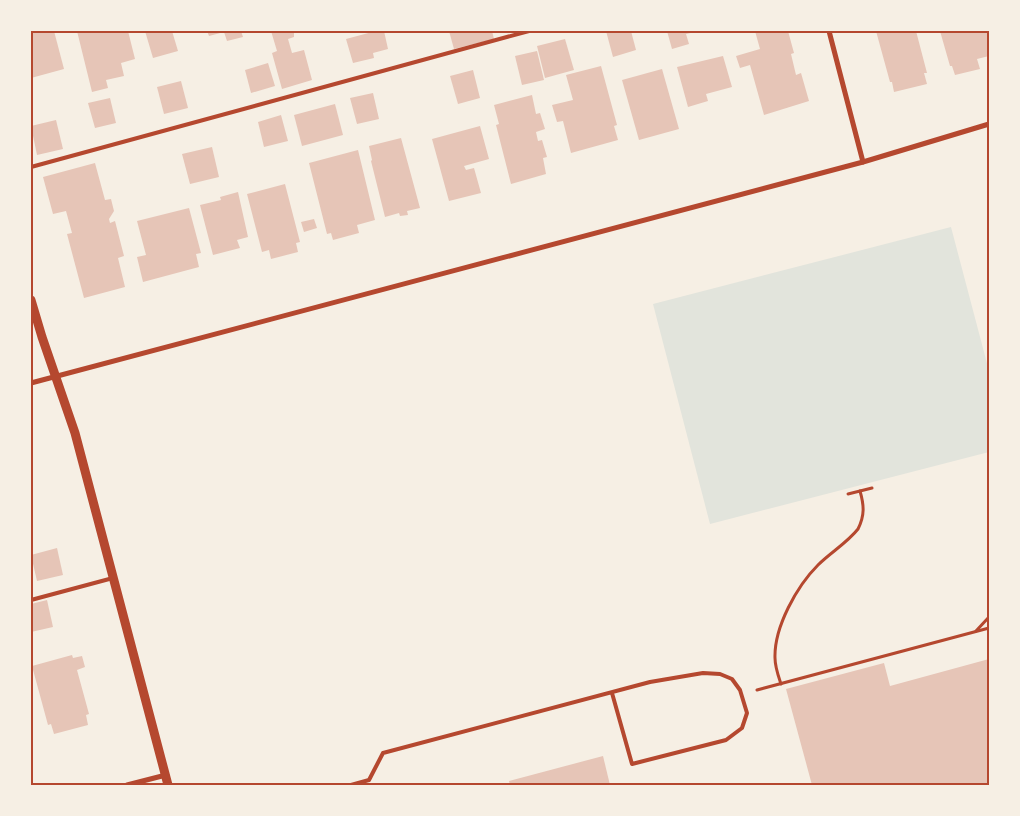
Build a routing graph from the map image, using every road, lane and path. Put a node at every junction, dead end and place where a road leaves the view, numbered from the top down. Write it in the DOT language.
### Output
graph roads {
  1 [pos="529,31"];
  2 [pos="829,31"];
  3 [pos="989,124"];
  4 [pos="863,162"];
  5 [pos="31,167"];
  6 [pos="31,300"];
  7 [pos="56,377"];
  8 [pos="31,383"];
  9 [pos="861,485"];
  10 [pos="856,486"];
  11 [pos="872,488"];
  12 [pos="860,491"];
  13 [pos="848,494"];
  14 [pos="113,578"];
  15 [pos="31,600"];
  16 [pos="989,617"];
  17 [pos="989,628"];
  18 [pos="975,632"];
  19 [pos="781,684"];
  20 [pos="612,693"];
  21 [pos="742,694"];
  22 [pos="166,775"];
  23 [pos="127,785"];
  24 [pos="168,785"];
  25 [pos="351,785"];
  1 -- 5 [label="lane"];
  2 -- 4 [label="street"];
  3 -- 4 [label="street"];
  4 -- 7 [label="street"];
  6 -- 7 [label="street"];
  7 -- 8 [label="street"];
  7 -- 14 [label="street"];
  9 -- 12 [label="path"];
  10 -- 12 [label="path"];
  11 -- 12 [label="path"];
  12 -- 13 [label="path"];
  12 -- 19 [label="path"];
  14 -- 15 [label="lane"];
  14 -- 22 [label="street"];
  16 -- 18 [label="path"];
  17 -- 18 [label="path"];
  18 -- 19 [label="path"];
  19 -- 21 [label="path"];
  20 -- 21 [label="lane"];
  20 -- 21 [label="lane"];
  20 -- 25 [label="lane"];
  22 -- 23 [label="street"];
  22 -- 24 [label="street"];
}
